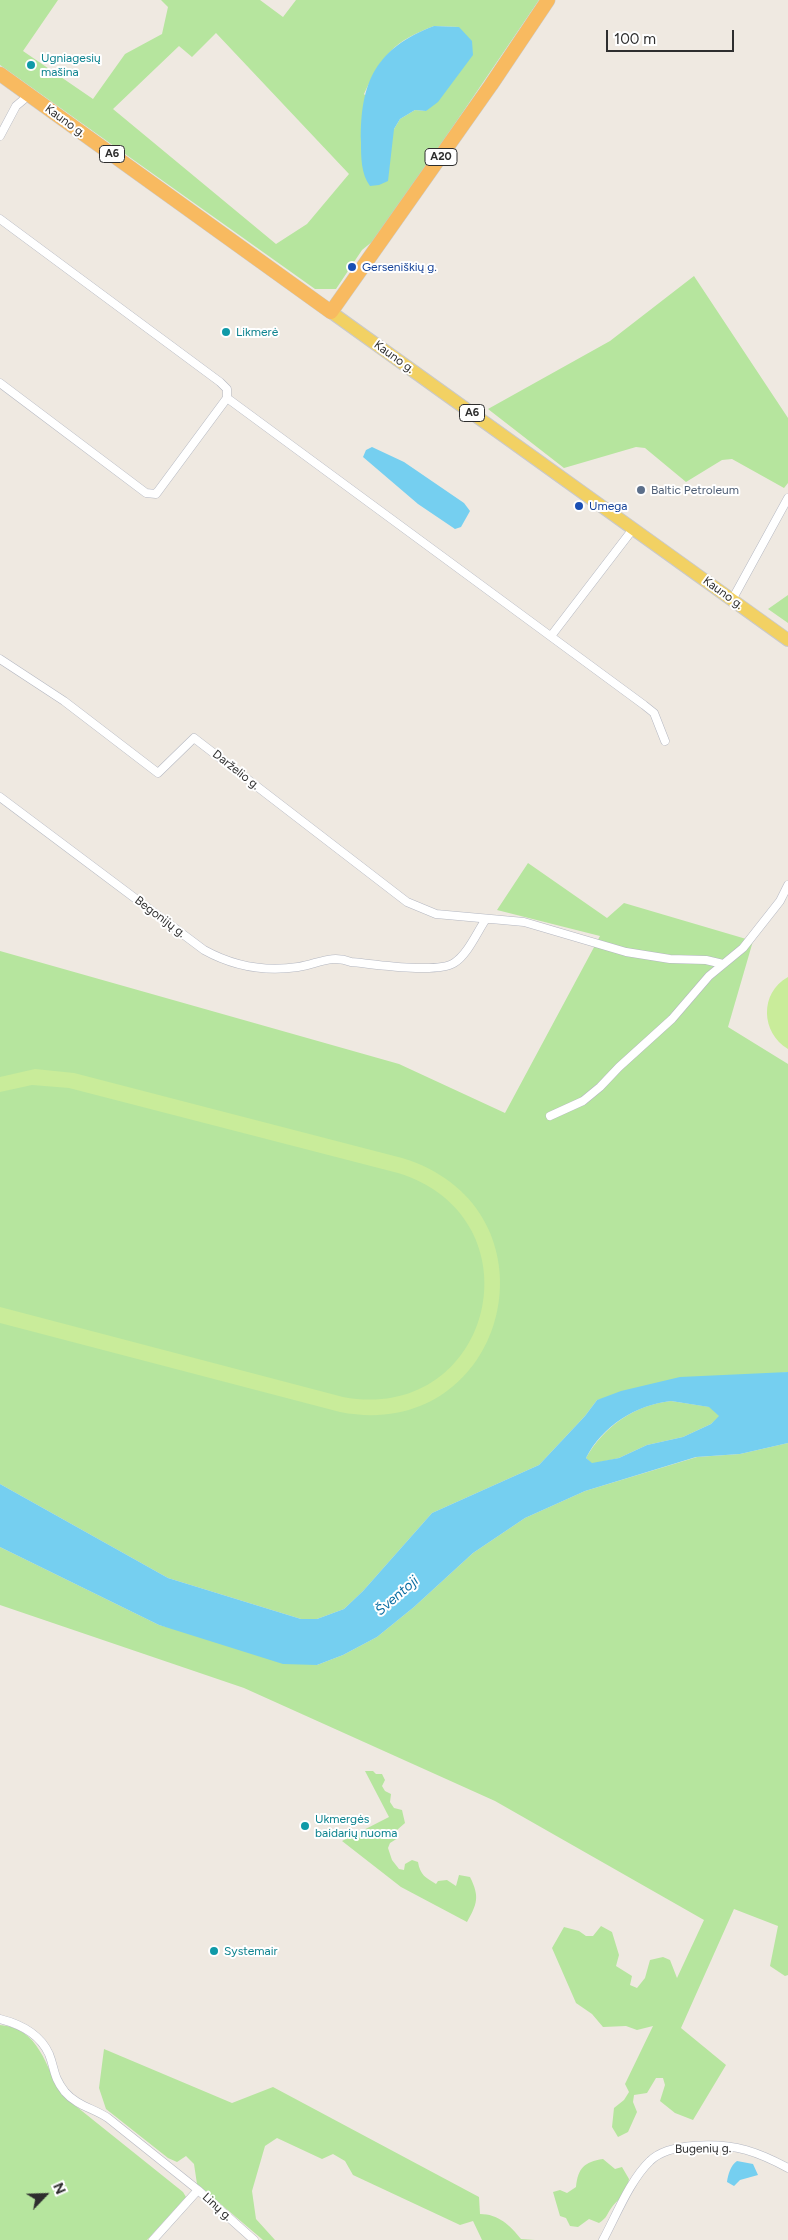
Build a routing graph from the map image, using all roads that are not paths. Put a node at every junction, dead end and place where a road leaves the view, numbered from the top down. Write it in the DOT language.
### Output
graph roads {
  1 [pos="548,0"];
  2 [pos="0,74"];
  3 [pos="29,95"];
  4 [pos="0,136"];
  5 [pos="0,219"];
  6 [pos="331,312"];
  7 [pos="0,383"];
  8 [pos="227,398"];
  9 [pos="788,498"];
  10 [pos="633,529"];
  11 [pos="732,600"];
  12 [pos="551,636"];
  13 [pos="788,640"];
  14 [pos="0,659"];
  15 [pos="665,741"];
  16 [pos="0,798"];
  17 [pos="788,885"];
  18 [pos="486,919"];
  19 [pos="723,964"];
  20 [pos="550,1116"];
  21 [pos="0,2019"];
  22 [pos="788,2168"];
  23 [pos="198,2190"];
  24 [pos="153,2240"];
  25 [pos="254,2240"];
  26 [pos="603,2240"];
  1 -- 6 [label="highway, A20"];
  2 -- 3 [label="highway, Kauno g. / A6"];
  3 -- 4 [label="street"];
  3 -- 6 [label="highway, Kauno g. / A6"];
  5 -- 8 [label="street"];
  6 -- 10 [label="main road, Kauno g. / A6"];
  7 -- 8 [label="street"];
  8 -- 12 [label="street"];
  9 -- 11 [label="street"];
  10 -- 11 [label="main road, Kauno g. / A6"];
  10 -- 12 [label="street"];
  11 -- 13 [label="main road, Kauno g. / A6"];
  12 -- 15 [label="street"];
  14 -- 18 [label="street, Darželio g."];
  16 -- 18 [label="street, Begonijų g."];
  17 -- 19 [label="street"];
  18 -- 19 [label="street"];
  19 -- 20 [label="street"];
  21 -- 23 [label="street, Linų g."];
  22 -- 26 [label="street, Bugenių g."];
  23 -- 24 [label="street"];
  23 -- 25 [label="street, Linų g."];
}
